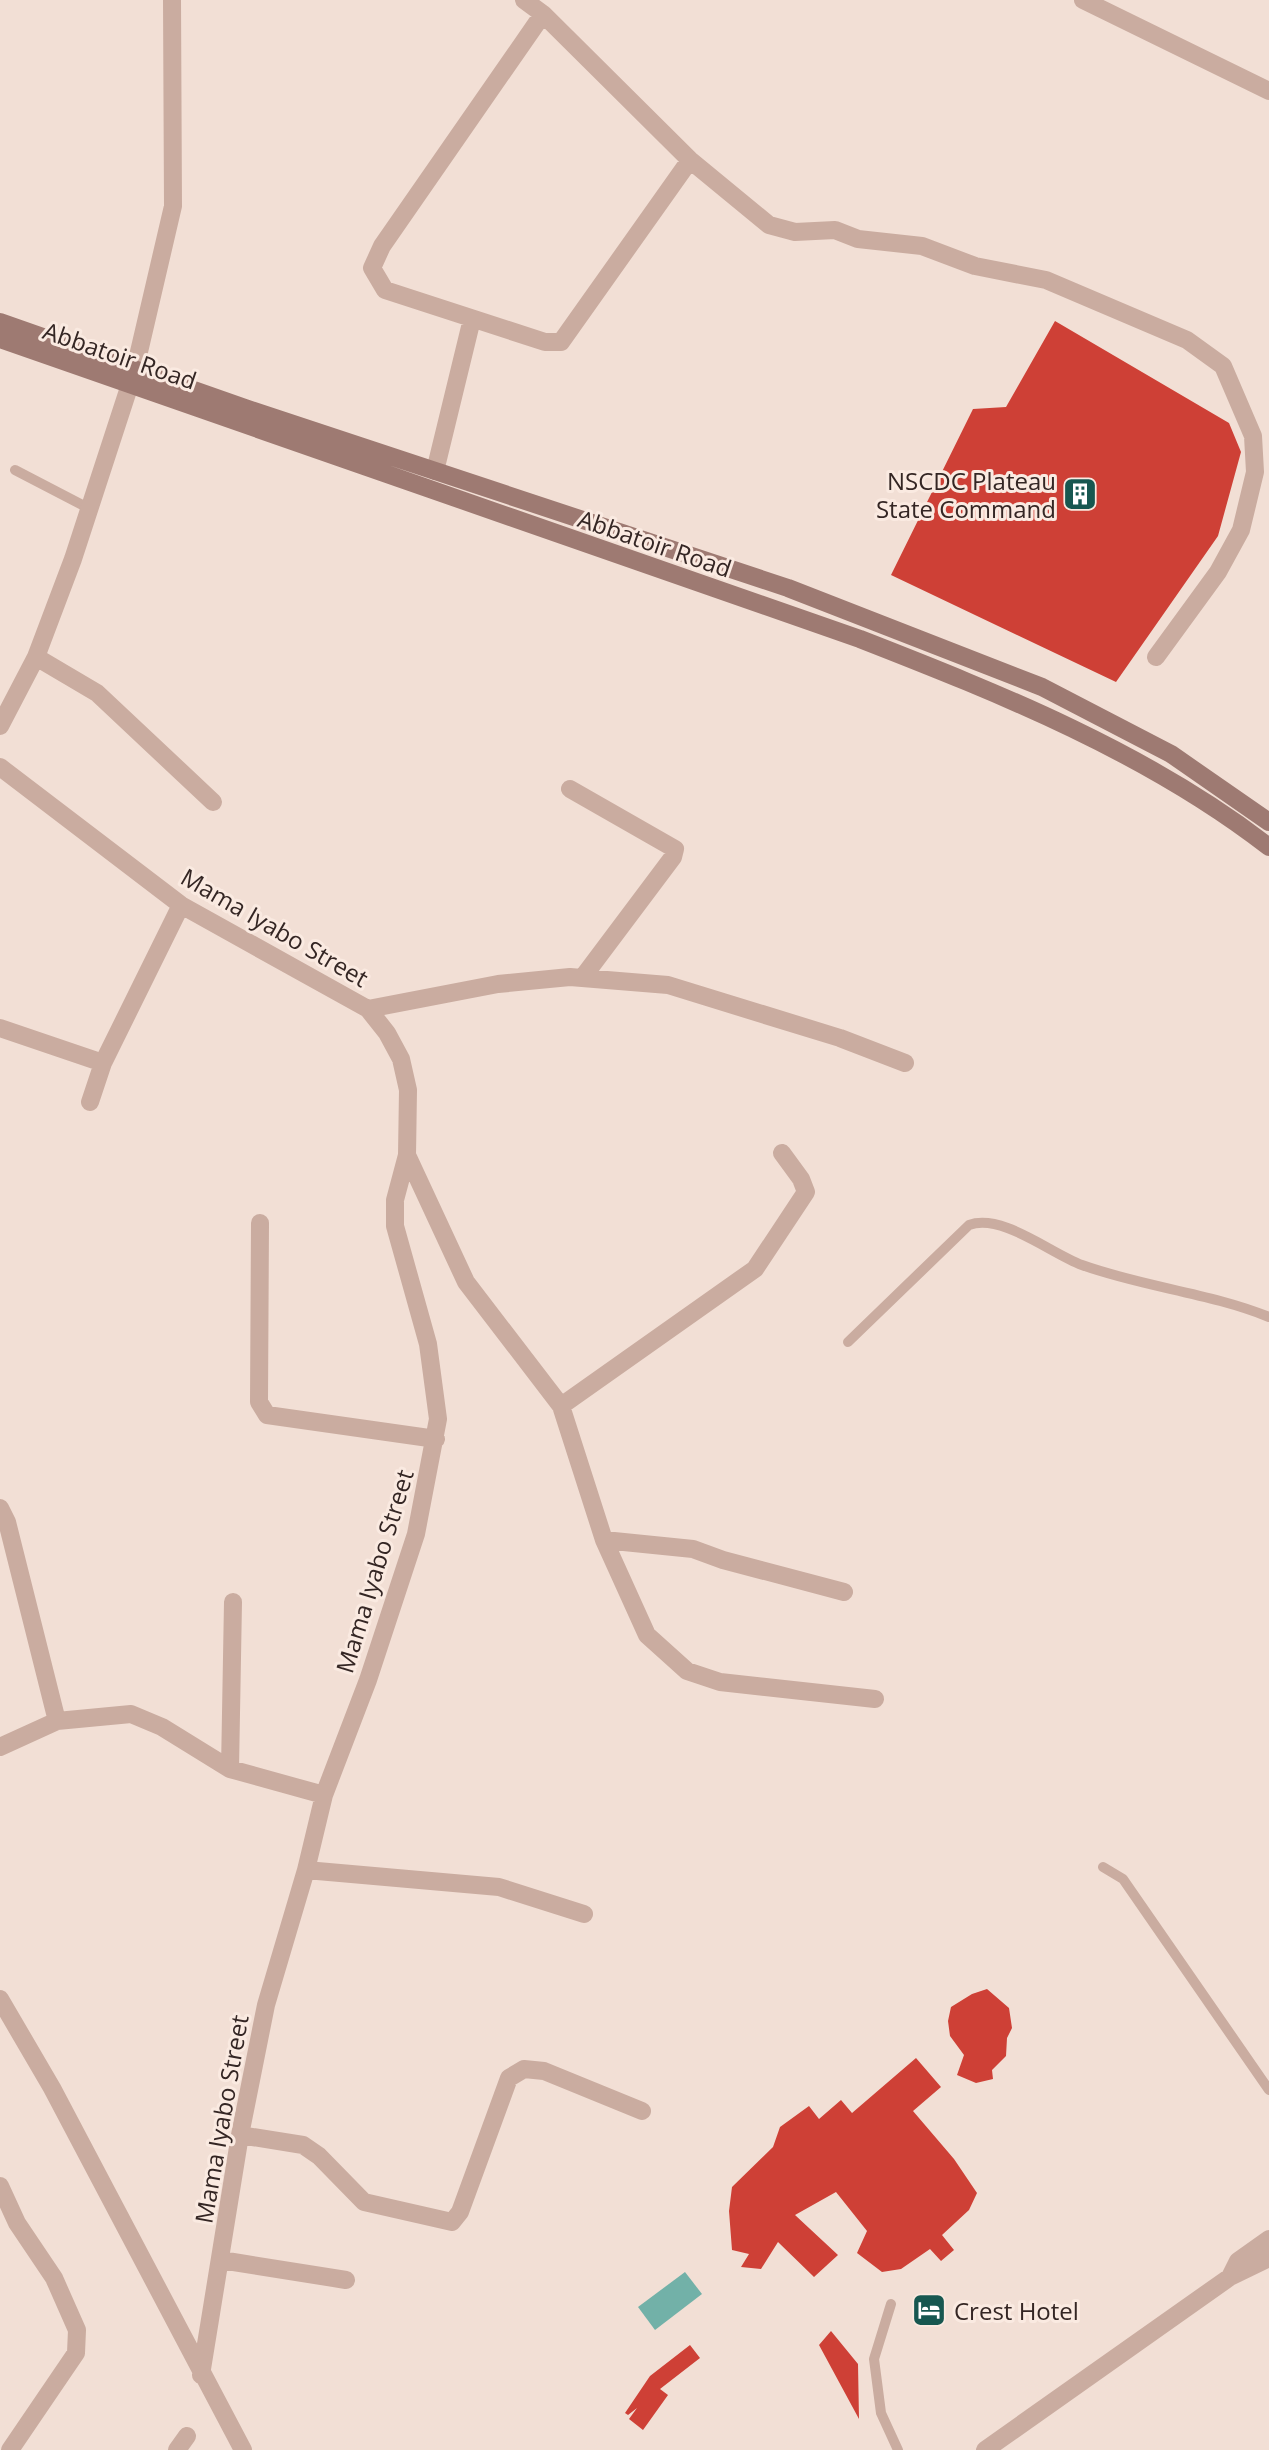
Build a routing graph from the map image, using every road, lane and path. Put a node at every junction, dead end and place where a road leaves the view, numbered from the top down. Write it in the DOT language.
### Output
graph roads {
  1 [pos="172,0"];
  2 [pos="523,0"];
  3 [pos="1083,0"];
  4 [pos="543,14"];
  5 [pos="1269,91"];
  6 [pos="690,160"];
  7 [pos="472,319"];
  8 [pos="0,322"];
  9 [pos="0,339"];
  10 [pos="133,376"];
  11 [pos="1261,435"];
  12 [pos="15,470"];
  13 [pos="435,471"];
  14 [pos="90,509"];
  15 [pos="36,657"];
  16 [pos="1156,657"];
  17 [pos="0,726"];
  18 [pos="0,767"];
  19 [pos="570,789"];
  20 [pos="212,802"];
  21 [pos="1269,821"];
  22 [pos="1269,847"];
  23 [pos="181,905"];
  24 [pos="583,977"];
  25 [pos="368,1009"];
  26 [pos="0,1028"];
  27 [pos="103,1063"];
  28 [pos="905,1063"];
  29 [pos="90,1102"];
  30 [pos="782,1153"];
  31 [pos="407,1155"];
  32 [pos="260,1223"];
  33 [pos="1269,1317"];
  34 [pos="848,1342"];
  35 [pos="561,1406"];
  36 [pos="436,1439"];
  37 [pos="0,1508"];
  38 [pos="604,1540"];
  39 [pos="844,1592"];
  40 [pos="233,1602"];
  41 [pos="875,1699"];
  42 [pos="57,1721"];
  43 [pos="0,1747"];
  44 [pos="230,1769"];
  45 [pos="324,1795"];
  46 [pos="1103,1867"];
  47 [pos="306,1870"];
  48 [pos="584,1914"];
  49 [pos="0,1999"];
  50 [pos="1269,2090"];
  51 [pos="642,2111"];
  52 [pos="240,2135"];
  53 [pos="0,2186"];
  54 [pos="8,2226"];
  55 [pos="1269,2239"];
  56 [pos="1269,2258"];
  57 [pos="221,2260"];
  58 [pos="1230,2277"];
  59 [pos="346,2280"];
  60 [pos="891,2304"];
  61 [pos="201,2375"];
  62 [pos="10,2450"];
  63 [pos="243,2450"];
  64 [pos="898,2450"];
  65 [pos="985,2450"];
  1 -- 10 [label="street"];
  2 -- 4 [label="street"];
  3 -- 5 [label="street"];
  4 -- 6 [label="street"];
  4 -- 7 [label="street"];
  6 -- 7 [label="street"];
  6 -- 11 [label="street"];
  7 -- 13 [label="street"];
  8 -- 10 [label="street, Abbatoir Road"];
  9 -- 10 [label="street, Abbatoir Road"];
  10 -- 13 [label="street, Abbatoir Road"];
  10 -- 14 [label="street"];
  10 -- 22 [label="street, Abbatoir Road"];
  11 -- 16 [label="street"];
  12 -- 14 [label="lane"];
  13 -- 21 [label="street, Abbatoir Road"];
  14 -- 15 [label="street"];
  15 -- 17 [label="street"];
  15 -- 20 [label="street"];
  18 -- 23 [label="street, Mama Iyabo Street"];
  19 -- 24 [label="street"];
  23 -- 25 [label="street, Mama Iyabo Street"];
  23 -- 27 [label="street"];
  24 -- 25 [label="street"];
  24 -- 28 [label="street"];
  25 -- 31 [label="street, Mama Iyabo Street"];
  26 -- 27 [label="street"];
  27 -- 29 [label="street"];
  30 -- 35 [label="street"];
  31 -- 35 [label="street"];
  31 -- 36 [label="street, Mama Iyabo Street"];
  32 -- 36 [label="street"];
  33 -- 34 [label="lane"];
  35 -- 38 [label="street"];
  36 -- 45 [label="street, Mama Iyabo Street"];
  37 -- 42 [label="street"];
  38 -- 39 [label="street"];
  38 -- 41 [label="street"];
  40 -- 44 [label="street"];
  42 -- 43 [label="street"];
  42 -- 44 [label="street"];
  44 -- 45 [label="street"];
  45 -- 47 [label="street, Mama Iyabo Street"];
  46 -- 50 [label="lane"];
  47 -- 48 [label="street"];
  47 -- 52 [label="street, Mama Iyabo Street"];
  49 -- 61 [label="street"];
  51 -- 52 [label="street"];
  52 -- 57 [label="street, Mama Iyabo Street"];
  53 -- 54 [label="street"];
  54 -- 62 [label="street"];
  55 -- 58 [label="street"];
  56 -- 58 [label="street"];
  57 -- 59 [label="street"];
  57 -- 61 [label="street, Mama Iyabo Street"];
  58 -- 65 [label="street"];
  60 -- 64 [label="lane"];
  61 -- 63 [label="street"];
}
